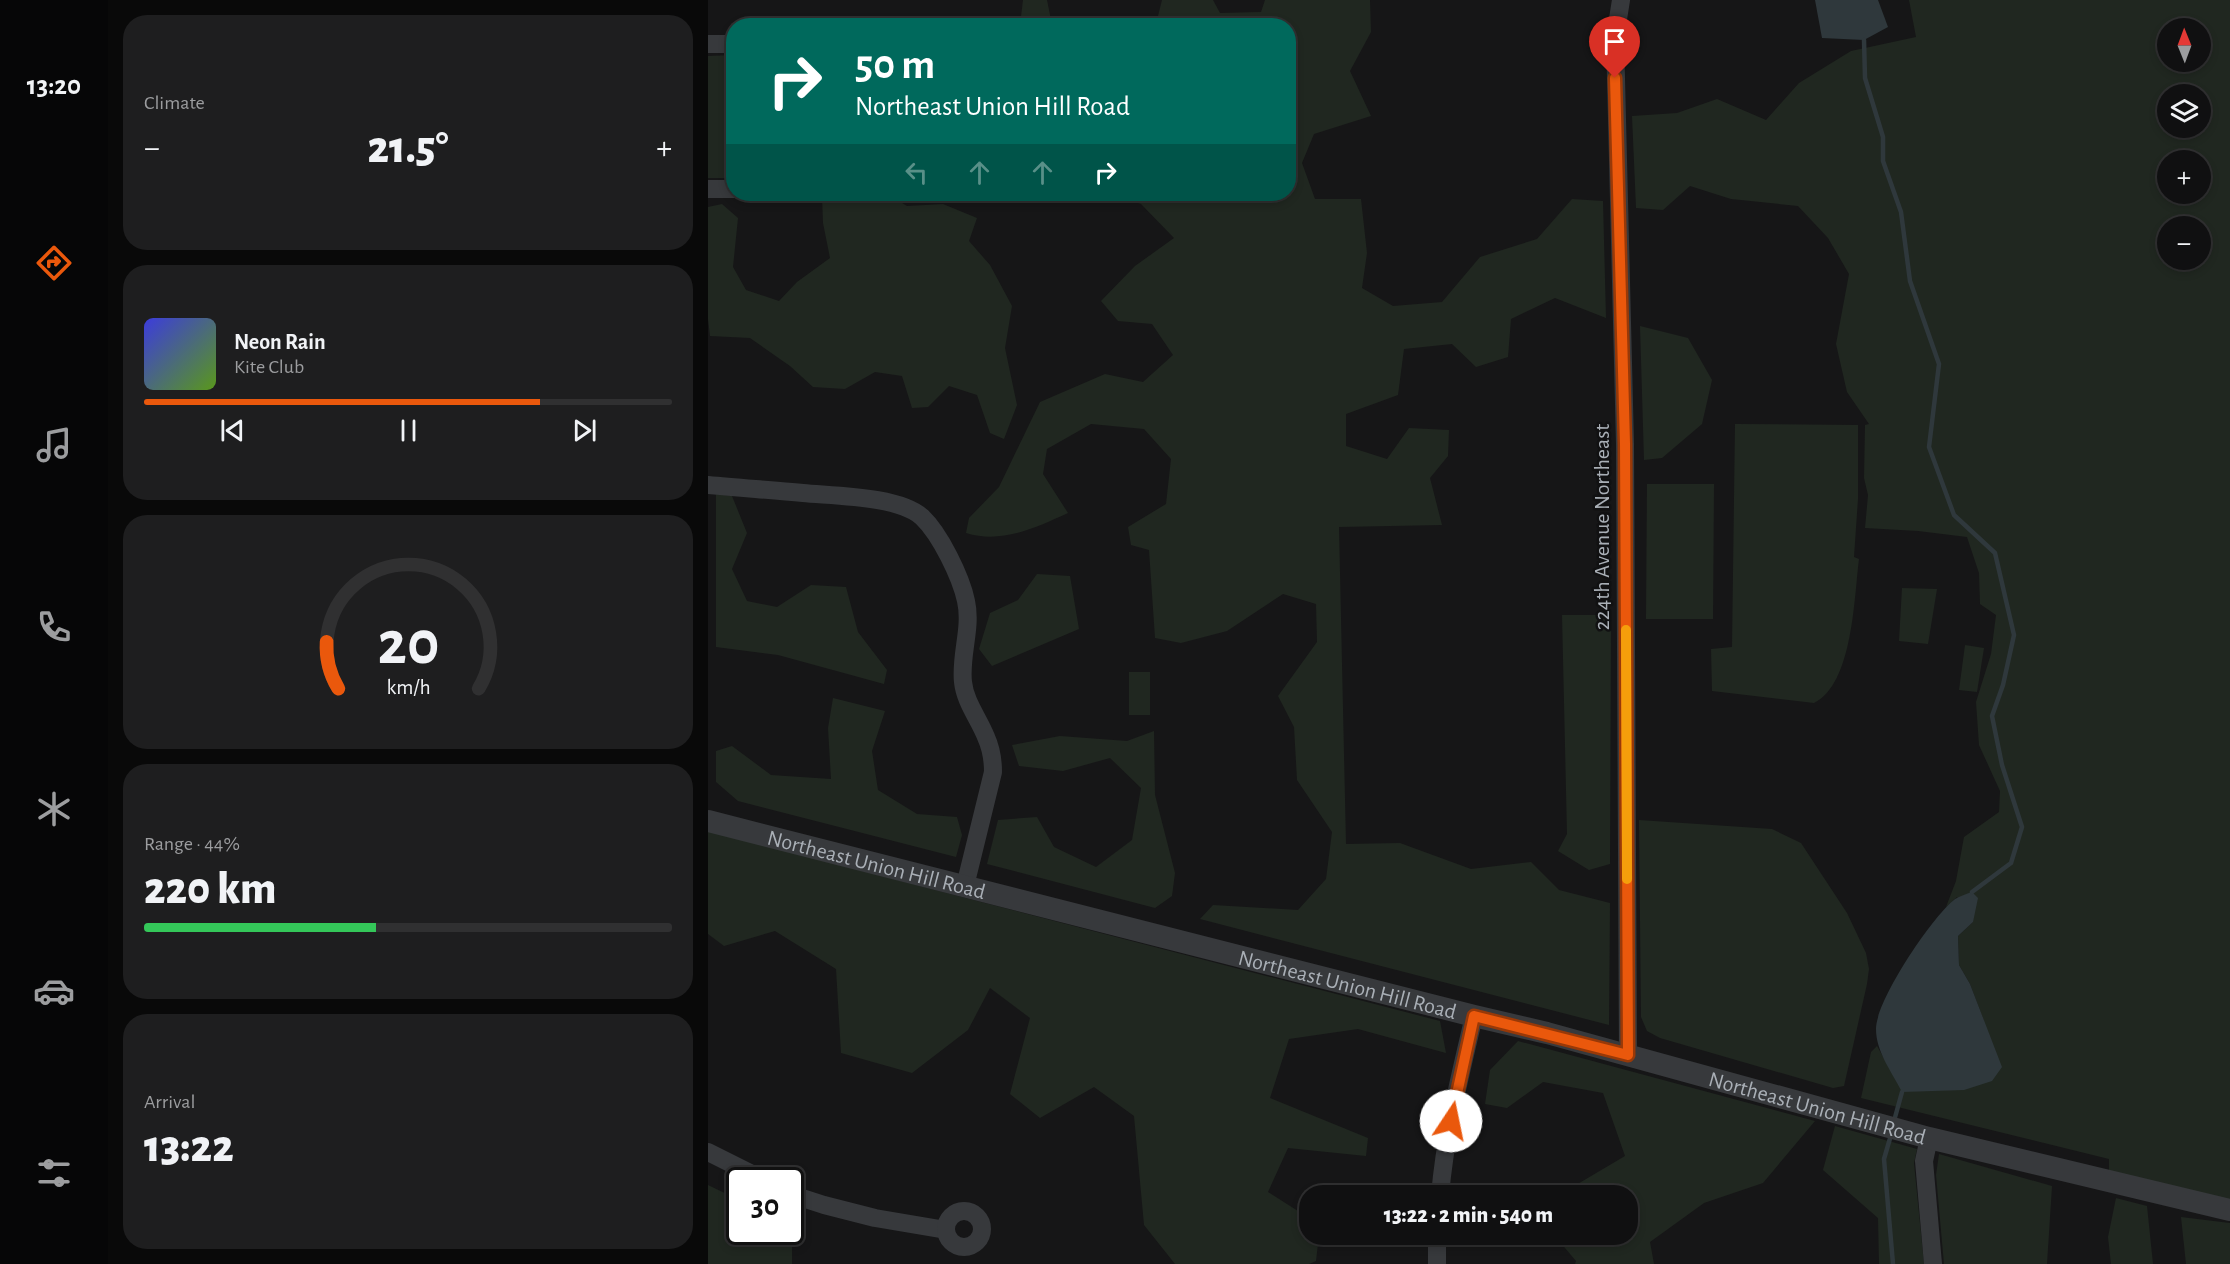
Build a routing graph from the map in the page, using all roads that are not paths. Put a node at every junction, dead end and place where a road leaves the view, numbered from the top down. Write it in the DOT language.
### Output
graph roads {
  1 [pos="1621,0"];
  2 [pos="708,44"];
  3 [pos="726,44"];
  4 [pos="708,189"];
  5 [pos="726,189"];
  6 [pos="708,485"];
  7 [pos="708,821"];
  8 [pos="965,885"];
  9 [pos="1474,1016"];
  10 [pos="1628,1055"];
  11 [pos="1929,1138"];
  12 [pos="708,1152"];
  13 [pos="738,1167"];
  14 [pos="1441,1185"];
  15 [pos="804,1199"];
  16 [pos="2230,1210"];
  17 [pos="946,1230"];
  18 [pos="1437,1245"];
  19 [pos="1437,1264"];
  20 [pos="1934,1264"];
  1 -- 10 [label="street, 224th Avenue Northeast"];
  2 -- 3 [label="street"];
  4 -- 5 [label="street"];
  6 -- 8 [label="street"];
  7 -- 8 [label="street, Northeast Union Hill Road"];
  8 -- 9 [label="street, Northeast Union Hill Road"];
  9 -- 10 [label="street, Northeast Union Hill Road"];
  9 -- 14 [label="street"];
  10 -- 11 [label="street, Northeast Union Hill Road"];
  11 -- 16 [label="street, Northeast Union Hill Road"];
  11 -- 20 [label="street"];
  12 -- 13 [label="street"];
  15 -- 17 [label="street"];
  18 -- 19 [label="street"];
}
